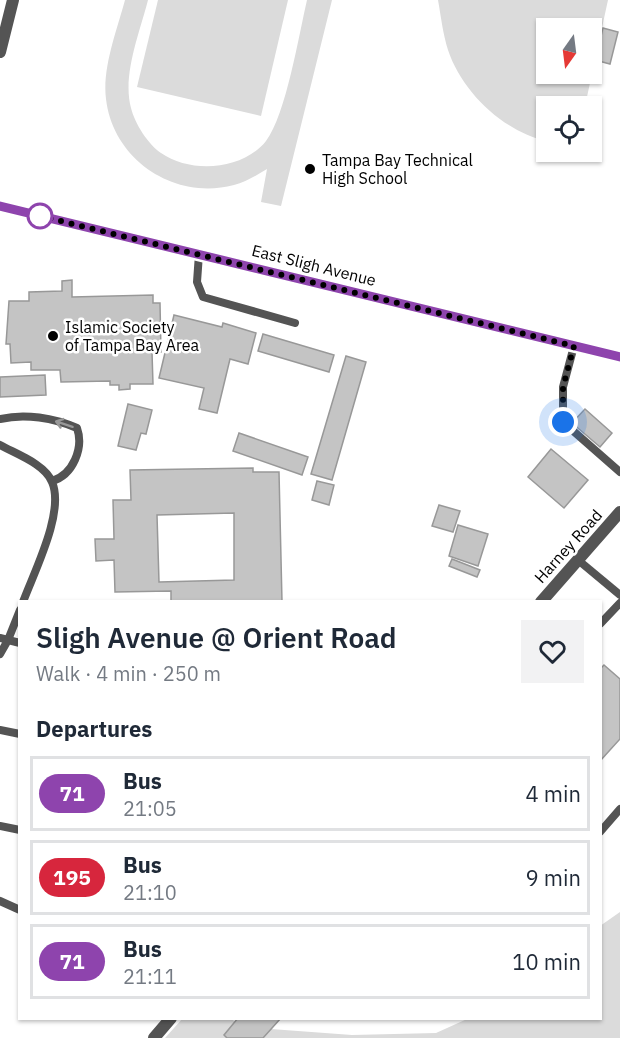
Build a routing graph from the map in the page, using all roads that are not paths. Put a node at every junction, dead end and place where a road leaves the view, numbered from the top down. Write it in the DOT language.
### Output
graph roads {
  1 [pos="13,0"];
  2 [pos="0,51"];
  3 [pos="0,206"];
  4 [pos="199,254"];
  5 [pos="295,323"];
  6 [pos="574,346"];
  7 [pos="620,357"];
  8 [pos="0,419"];
  9 [pos="0,445"];
  10 [pos="620,472"];
  11 [pos="52,481"];
  12 [pos="620,512"];
  13 [pos="578,560"];
  14 [pos="620,595"];
  15 [pos="24,600"];
  16 [pos="543,600"];
  17 [pos="620,603"];
  18 [pos="18,614"];
  19 [pos="602,622"];
  20 [pos="4,639"];
  21 [pos="0,654"];
  22 [pos="0,730"];
  23 [pos="18,734"];
  24 [pos="620,809"];
  25 [pos="0,825"];
  26 [pos="18,830"];
  27 [pos="602,830"];
  28 [pos="0,900"];
  29 [pos="18,909"];
  30 [pos="169,1020"];
  31 [pos="154,1038"];
  1 -- 2 [label="street"];
  3 -- 4 [label="street, East Sligh Avenue"];
  4 -- 5 [label="lane"];
  4 -- 6 [label="street, East Sligh Avenue"];
  6 -- 7 [label="street, East Sligh Avenue"];
  6 -- 10 [label="lane"];
  11 -- 8 [label="lane, one-way"];
  9 -- 11 [label="lane"];
  11 -- 15 [label="lane"];
  12 -- 13 [label="street, Harney Road"];
  13 -- 14 [label="lane"];
  13 -- 16 [label="street, Harney Road"];
  17 -- 19 [label="lane"];
  18 -- 20 [label="lane"];
  20 -- 21 [label="lane"];
  22 -- 23 [label="lane"];
  24 -- 27 [label="lane"];
  25 -- 26 [label="lane"];
  28 -- 29 [label="lane"];
  30 -- 31 [label="street"];
}
